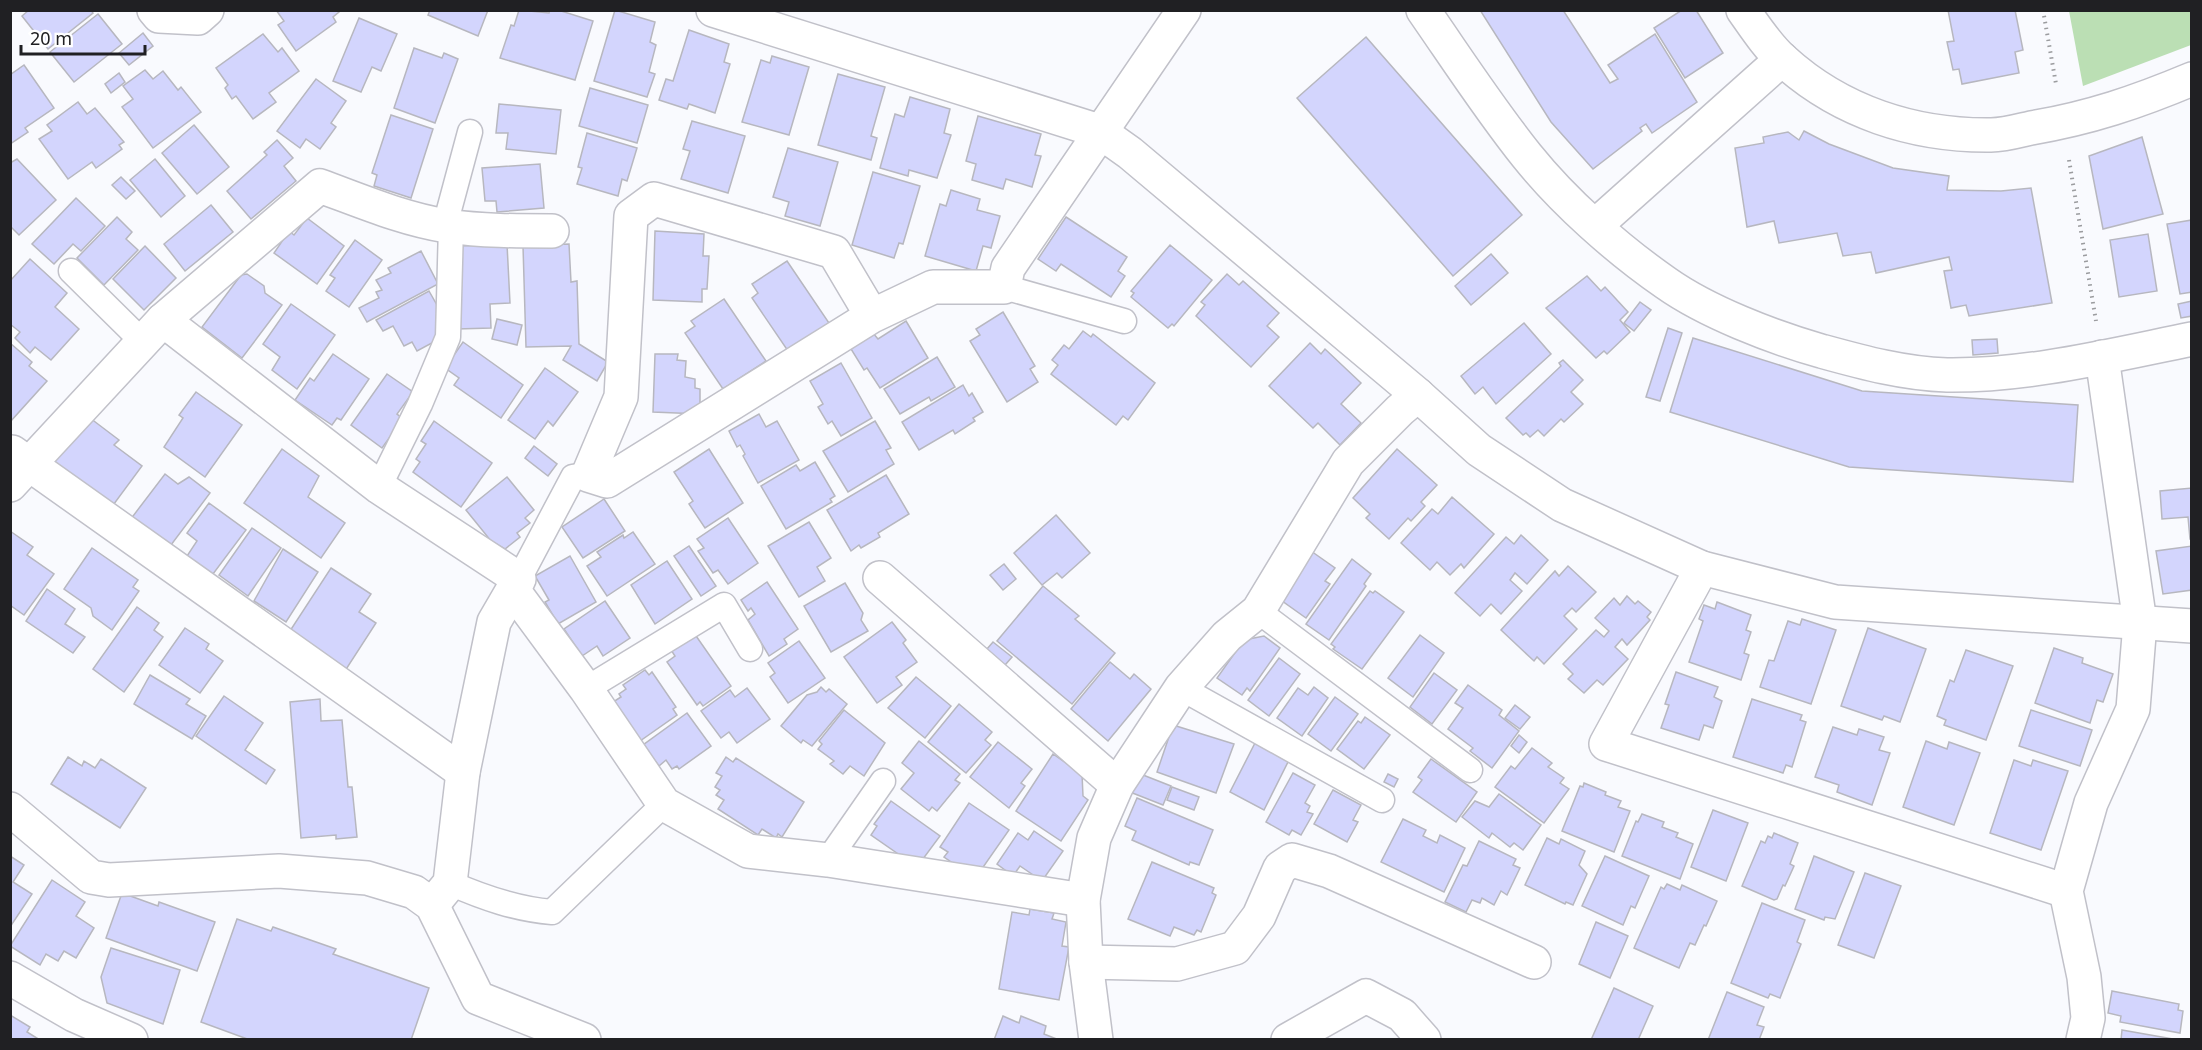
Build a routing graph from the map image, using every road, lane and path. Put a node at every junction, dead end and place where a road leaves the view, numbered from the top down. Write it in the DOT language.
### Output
graph roads {
  1 [pos="154,10"];
  2 [pos="207,10"];
  3 [pos="713,10"];
  4 [pos="1184,10"];
  5 [pos="1423,10"];
  6 [pos="1743,10"];
  7 [pos="2043,10"];
  8 [pos="1782,59"];
  9 [pos="2192,80"];
  10 [pos="2063,123"];
  11 [pos="1100,130"];
  12 [pos="470,132"];
  13 [pos="448,226"];
  14 [pos="1595,226"];
  15 [pos="552,231"];
  16 [pos="70,272"];
  17 [pos="1004,287"];
  18 [pos="872,316"];
  19 [pos="1124,321"];
  20 [pos="153,331"];
  21 [pos="2192,339"];
  22 [pos="2102,357"];
  23 [pos="1418,395"];
  24 [pos="17,467"];
  25 [pos="588,475"];
  26 [pos="379,487"];
  27 [pos="1702,568"];
  28 [pos="880,578"];
  29 [pos="516,584"];
  30 [pos="1258,611"];
  31 [pos="2140,623"];
  32 [pos="2192,626"];
  33 [pos="750,649"];
  34 [pos="1180,688"];
  35 [pos="586,689"];
  36 [pos="1470,770"];
  37 [pos="463,772"];
  38 [pos="883,781"];
  39 [pos="1117,785"];
  40 [pos="1382,800"];
  41 [pos="664,804"];
  42 [pos="10,809"];
  43 [pos="828,860"];
  44 [pos="2066,891"];
  45 [pos="441,894"];
  46 [pos="1083,900"];
  47 [pos="1086,962"];
  48 [pos="1534,962"];
  49 [pos="10,978"];
  50 [pos="130,1040"];
  51 [pos="584,1040"];
  52 [pos="1096,1040"];
  53 [pos="1288,1040"];
  54 [pos="1424,1040"];
  55 [pos="2083,1040"];
  1 -- 2 [label="street"];
  3 -- 11 [label="street"];
  4 -- 11 [label="street"];
  5 -- 14 [label="street"];
  6 -- 8 [label="street"];
  7 -- 10 [label="path"];
  8 -- 10 [label="street"];
  8 -- 14 [label="street"];
  9 -- 10 [label="street"];
  10 -- 22 [label="path"];
  11 -- 17 [label="street"];
  11 -- 23 [label="street"];
  12 -- 13 [label="lane"];
  13 -- 15 [label="street"];
  13 -- 20 [label="street"];
  13 -- 26 [label="lane"];
  14 -- 22 [label="street"];
  16 -- 20 [label="lane"];
  17 -- 18 [label="street"];
  17 -- 19 [label="lane"];
  18 -- 25 [label="street"];
  18 -- 25 [label="street"];
  20 -- 24 [label="street"];
  20 -- 26 [label="street"];
  21 -- 22 [label="street"];
  22 -- 31 [label="street"];
  23 -- 27 [label="street"];
  23 -- 30 [label="street"];
  24 -- 37 [label="street"];
  25 -- 29 [label="lane"];
  26 -- 29 [label="street"];
  27 -- 31 [label="street"];
  27 -- 44 [label="street"];
  28 -- 39 [label="street"];
  29 -- 35 [label="street"];
  29 -- 37 [label="street"];
  30 -- 34 [label="street"];
  30 -- 36 [label="lane"];
  31 -- 32 [label="street"];
  31 -- 44 [label="street"];
  33 -- 35 [label="lane"];
  34 -- 39 [label="street"];
  34 -- 40 [label="lane"];
  35 -- 41 [label="street"];
  37 -- 45 [label="street"];
  38 -- 43 [label="lane"];
  39 -- 46 [label="street"];
  41 -- 43 [label="street"];
  41 -- 45 [label="lane"];
  42 -- 45 [label="street"];
  43 -- 46 [label="street"];
  44 -- 55 [label="street"];
  45 -- 51 [label="street"];
  46 -- 47 [label="street"];
  47 -- 48 [label="street"];
  47 -- 52 [label="street"];
  49 -- 50 [label="street"];
  53 -- 54 [label="street"];
}
